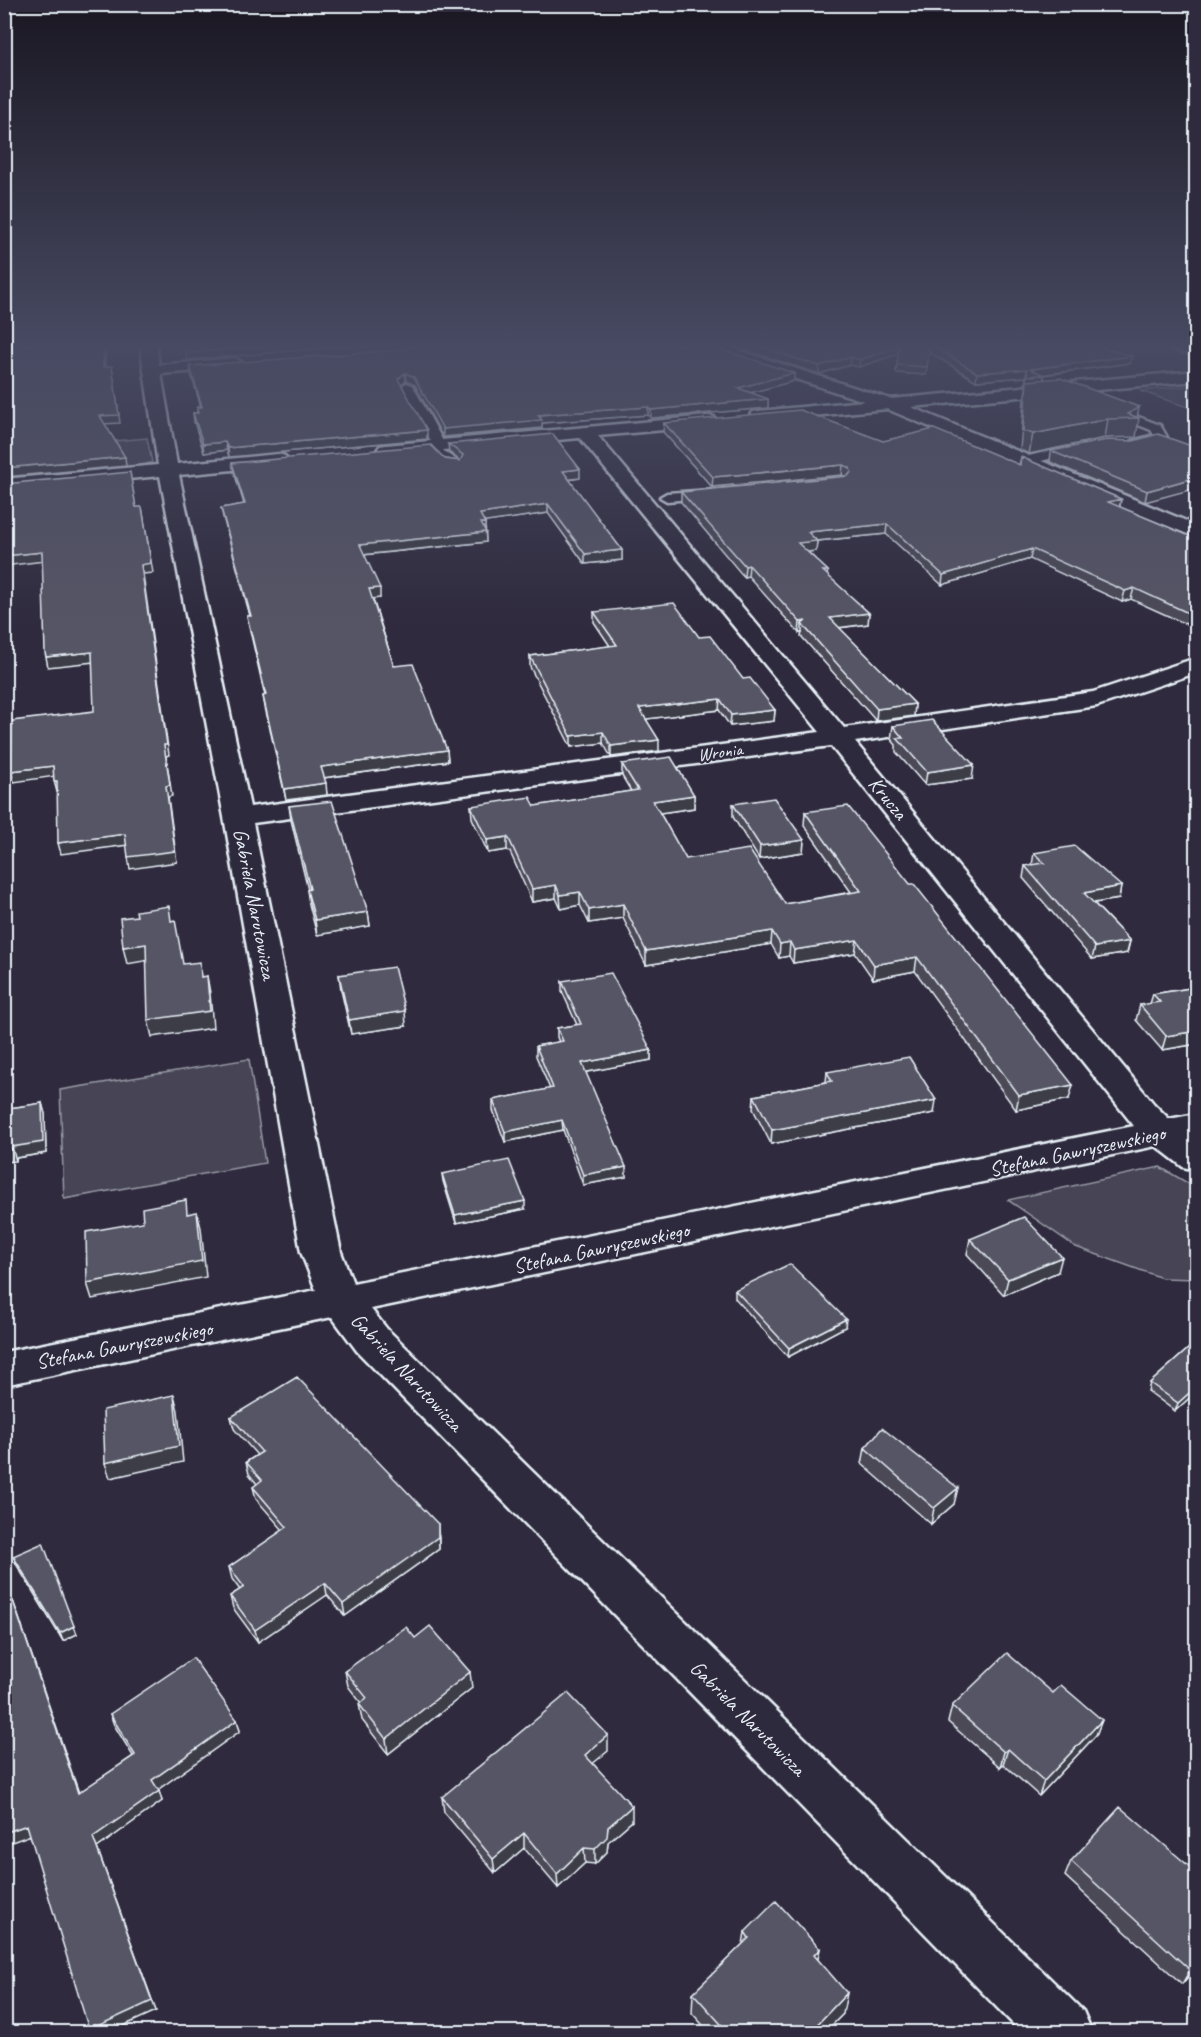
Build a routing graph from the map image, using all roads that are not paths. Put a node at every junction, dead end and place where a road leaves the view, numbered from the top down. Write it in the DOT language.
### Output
graph roads {
  1 [pos="163,439"];
  2 [pos="436,439"];
  3 [pos="506,439"];
  4 [pos="591,439"];
  5 [pos="972,439"];
  6 [pos="1153,439"];
  7 [pos="439,445"];
  8 [pos="1122,445"];
  9 [pos="1094,446"];
  10 [pos="371,451"];
  11 [pos="291,459"];
  12 [pos="1024,461"];
  13 [pos="456,465"];
  14 [pos="168,470"];
  15 [pos="4,485"];
  16 [pos="720,494"];
  17 [pos="667,497"];
  18 [pos="1197,532"];
  19 [pos="1197,665"];
  20 [pos="837,736"];
  21 [pos="238,817"];
  22 [pos="1179,1129"];
  23 [pos="1197,1158"];
  24 [pos="341,1302"];
  25 [pos="4,1369"];
  26 [pos="1062,2032"];
  1 -- 14 [label="street, Gabriela Narutowicza"];
  2 -- 7 [label="lane"];
  3 -- 7 [label="street"];
  4 -- 20 [label="street, Krucza"];
  5 -- 12 [label="street"];
  6 -- 8 [label="lane"];
  7 -- 10 [label="street"];
  7 -- 13 [label="lane"];
  9 -- 12 [label="lane"];
  11 -- 14 [label="street"];
  12 -- 18 [label="street"];
  14 -- 15 [label="street"];
  14 -- 21 [label="street, Gabriela Narutowicza"];
  16 -- 17 [label="lane"];
  19 -- 20 [label="street, Wronia"];
  20 -- 21 [label="street, Wronia"];
  20 -- 22 [label="street, Krucza"];
  21 -- 24 [label="street, Gabriela Narutowicza"];
  22 -- 23 [label="street, Krucza"];
  22 -- 24 [label="street, Stefana Gawryszewskiego"];
  24 -- 25 [label="street, Stefana Gawryszewskiego"];
  24 -- 26 [label="street, Gabriela Narutowicza"];
}
